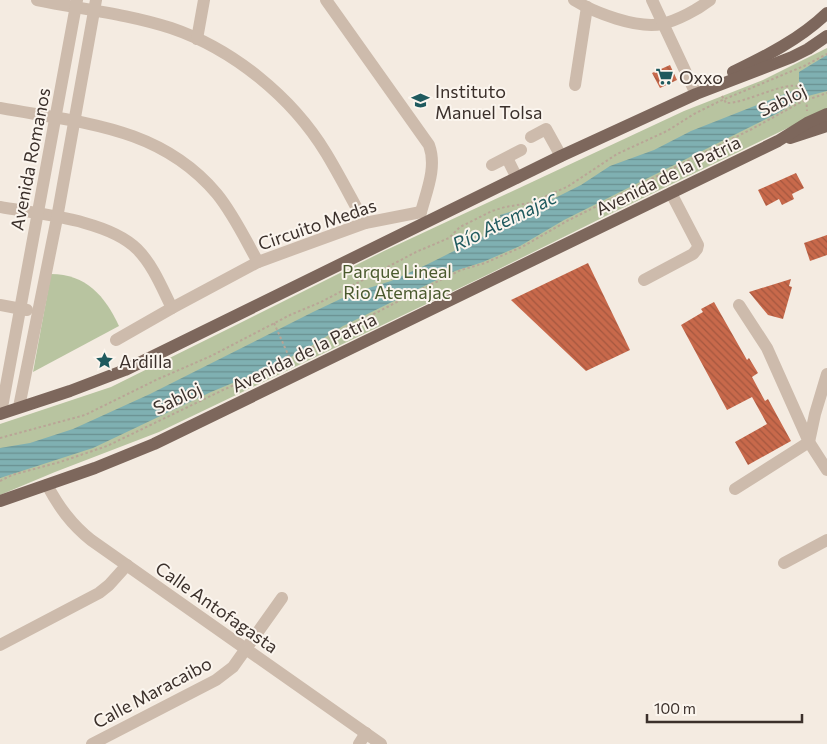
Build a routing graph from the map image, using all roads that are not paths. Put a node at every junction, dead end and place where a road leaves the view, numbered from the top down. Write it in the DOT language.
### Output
graph roads {
  1 [pos="37,0"];
  2 [pos="204,0"];
  3 [pos="326,0"];
  4 [pos="574,0"];
  5 [pos="652,0"];
  6 [pos="710,0"];
  7 [pos="77,4"];
  8 [pos="95,6"];
  9 [pos="587,7"];
  10 [pos="827,13"];
  11 [pos="663,23"];
  12 [pos="827,36"];
  13 [pos="197,38"];
  14 [pos="575,84"];
  15 [pos="696,94"];
  16 [pos="0,108"];
  17 [pos="827,114"];
  18 [pos="56,118"];
  19 [pos="74,122"];
  20 [pos="827,126"];
  21 [pos="531,137"];
  22 [pos="778,141"];
  23 [pos="521,150"];
  24 [pos="560,156"];
  25 [pos="507,158"];
  26 [pos="492,165"];
  27 [pos="517,178"];
  28 [pos="671,193"];
  29 [pos="0,207"];
  30 [pos="421,212"];
  31 [pos="38,214"];
  32 [pos="57,218"];
  33 [pos="433,218"];
  34 [pos="365,223"];
  35 [pos="258,262"];
  36 [pos="644,280"];
  37 [pos="0,305"];
  38 [pos="739,305"];
  39 [pos="172,308"];
  40 [pos="20,309"];
  41 [pos="38,312"];
  42 [pos="116,340"];
  43 [pos="827,374"];
  44 [pos="22,393"];
  45 [pos="2,395"];
  46 [pos="19,407"];
  47 [pos="0,414"];
  48 [pos="811,446"];
  49 [pos="827,452"];
  50 [pos="827,470"];
  51 [pos="47,485"];
  52 [pos="735,489"];
  53 [pos="0,501"];
  54 [pos="827,540"];
  55 [pos="784,563"];
  56 [pos="127,565"];
  57 [pos="282,598"];
  58 [pos="0,645"];
  59 [pos="246,648"];
  60 [pos="362,739"];
  61 [pos="92,744"];
  62 [pos="381,744"];
  1 -- 7 [label="street"];
  2 -- 13 [label="street"];
  3 -- 30 [label="street"];
  4 -- 9 [label="street"];
  5 -- 11 [label="street"];
  6 -- 11 [label="street"];
  7 -- 8 [label="street"];
  7 -- 18 [label="street, Avenida Romanos"];
  8 -- 13 [label="street"];
  8 -- 19 [label="street, Avenida Romanos"];
  9 -- 11 [label="street"];
  9 -- 14 [label="street"];
  10 -- 15 [label="main road"];
  11 -- 15 [label="street"];
  12 -- 15 [label="main road"];
  13 -- 34 [label="street"];
  15 -- 24 [label="main road"];
  16 -- 18 [label="street"];
  17 -- 22 [label="main road, Avenida de la Patria"];
  18 -- 19 [label="street"];
  18 -- 31 [label="street, Avenida Romanos"];
  19 -- 32 [label="street, Avenida Romanos"];
  19 -- 35 [label="street"];
  20 -- 22 [label="main road, Avenida de la Patria"];
  21 -- 24 [label="street"];
  22 -- 28 [label="main road, Avenida de la Patria"];
  23 -- 25 [label="street"];
  24 -- 27 [label="main road"];
  25 -- 26 [label="street"];
  25 -- 27 [label="street"];
  27 -- 33 [label="main road"];
  28 -- 36 [label="street"];
  28 -- 51 [label="main road, Avenida de la Patria"];
  29 -- 31 [label="street"];
  30 -- 33 [label="street"];
  30 -- 34 [label="street, Circuito Medas"];
  31 -- 32 [label="street"];
  31 -- 40 [label="street, Avenida Romanos"];
  32 -- 39 [label="street"];
  32 -- 41 [label="street, Avenida Romanos"];
  33 -- 46 [label="main road"];
  34 -- 35 [label="street, Circuito Medas"];
  35 -- 39 [label="street, Circuito Medas"];
  37 -- 40 [label="street"];
  38 -- 48 [label="street"];
  39 -- 42 [label="street, Circuito Medas"];
  40 -- 41 [label="street"];
  40 -- 45 [label="street, Avenida Romanos"];
  41 -- 44 [label="street, Avenida Romanos"];
  43 -- 48 [label="street"];
  44 -- 45 [label="street"];
  44 -- 46 [label="street, Avenida Romanos"];
  45 -- 47 [label="street, Avenida Romanos"];
  46 -- 47 [label="main road"];
  48 -- 49 [label="street"];
  48 -- 50 [label="street"];
  48 -- 52 [label="street"];
  51 -- 53 [label="main road, Avenida de la Patria"];
  51 -- 56 [label="street, Calle Antofagasta"];
  54 -- 55 [label="street"];
  56 -- 58 [label="street"];
  56 -- 59 [label="street, Calle Antofagasta"];
  57 -- 59 [label="street, Calle Maracaibo"];
  59 -- 60 [label="street, Calle Antofagasta"];
  59 -- 61 [label="street, Calle Maracaibo"];
  60 -- 62 [label="street, Calle Antofagasta"];
}
